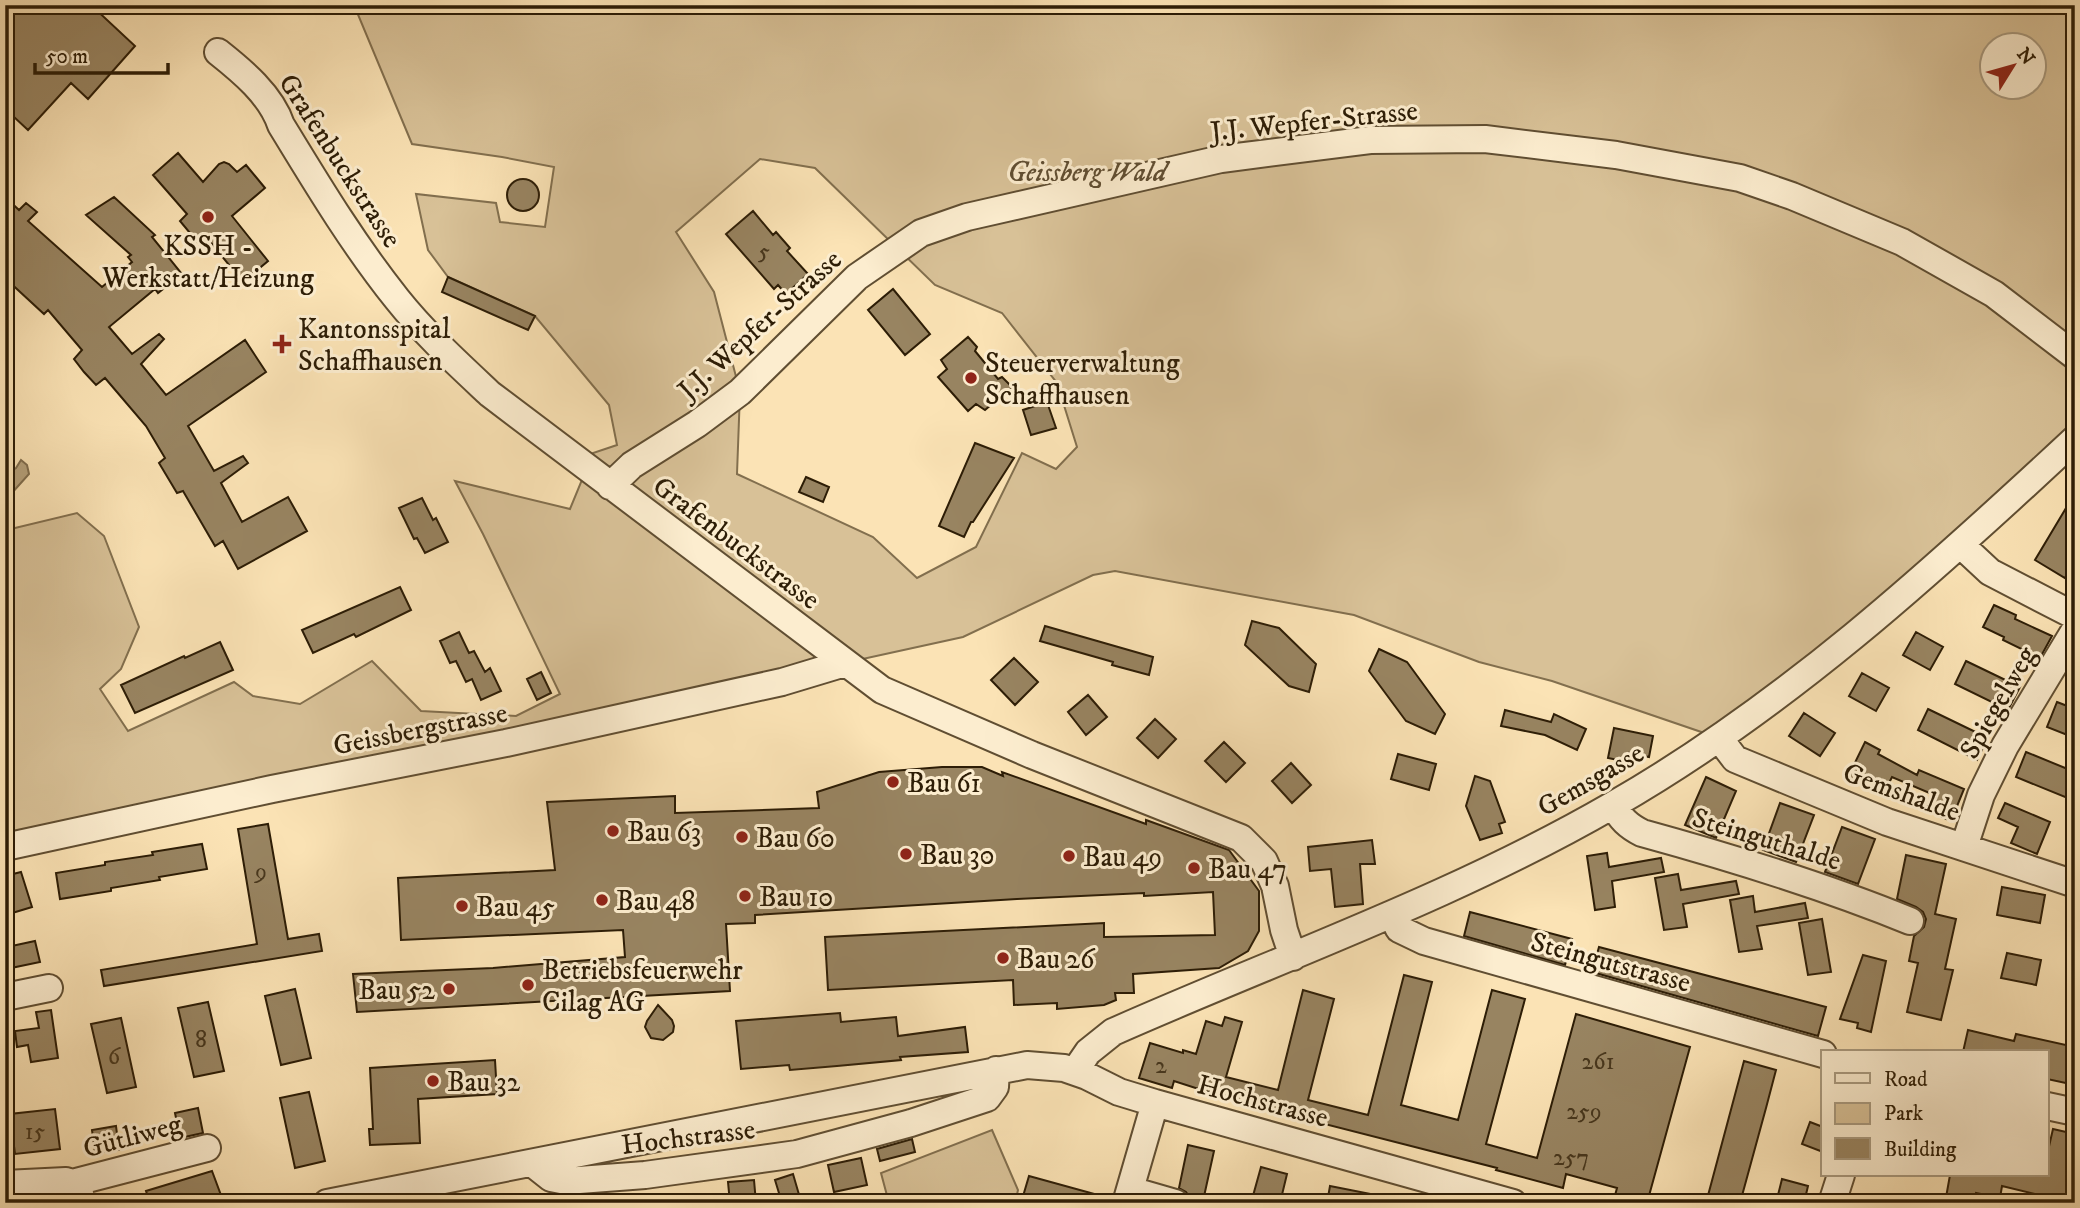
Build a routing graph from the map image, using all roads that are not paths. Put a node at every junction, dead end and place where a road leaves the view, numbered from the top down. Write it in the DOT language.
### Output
graph roads {
  1 [pos="218,52"];
  2 [pos="2075,356"];
  3 [pos="2075,439"];
  4 [pos="610,486"];
  5 [pos="1961,545"];
  6 [pos="2075,616"];
  7 [pos="2075,630"];
  8 [pos="845,663"];
  9 [pos="1719,738"];
  10 [pos="1613,805"];
  11 [pos="1964,847"];
  12 [pos="5,848"];
  13 [pos="2075,884"];
  14 [pos="1392,915"];
  15 [pos="1910,921"];
  16 [pos="1293,957"];
  17 [pos="49,988"];
  18 [pos="5,997"];
  19 [pos="1821,1053"];
  20 [pos="996,1070"];
  21 [pos="1075,1071"];
  22 [pos="1155,1103"];
  23 [pos="2048,1106"];
  24 [pos="2075,1112"];
  25 [pos="207,1148"];
  26 [pos="533,1163"];
  27 [pos="1841,1176"];
  28 [pos="5,1184"];
  29 [pos="77,1193"];
  30 [pos="1128,1196"];
  31 [pos="327,1203"];
  32 [pos="1175,1203"];
  33 [pos="1513,1203"];
  34 [pos="1832,1203"];
  1 -- 4 [label="street, Grafenbuckstrasse"];
  2 -- 4 [label="street, J.J. Wepfer-Strasse"];
  3 -- 5 [label="street, Gemsgasse"];
  4 -- 8 [label="street, Grafenbuckstrasse"];
  5 -- 6 [label="street"];
  5 -- 9 [label="street, Gemsgasse"];
  7 -- 11 [label="street, Spiegelweg"];
  8 -- 12 [label="street, Geissbergstrasse"];
  8 -- 16 [label="street, Grafenbuckstrasse"];
  9 -- 10 [label="street, Gemsgasse"];
  9 -- 11 [label="street, Gemshalde"];
  10 -- 14 [label="street, Gemsgasse"];
  10 -- 15 [label="street, Steinguthalde"];
  11 -- 13 [label="street, Gemshalde"];
  14 -- 16 [label="street, Gemsgasse"];
  14 -- 19 [label="street, Steingutstrasse"];
  16 -- 21 [label="street, Gemsgasse"];
  17 -- 18 [label="street"];
  20 -- 21 [label="street, Hochstrasse"];
  20 -- 26 [label="street, Hochstrasse"];
  20 -- 26 [label="street, Hochstrasse"];
  21 -- 22 [label="street, Hochstrasse"];
  22 -- 30 [label="street"];
  22 -- 33 [label="street, Hochstrasse"];
  23 -- 24 [label="street"];
  25 -- 29 [label="street, Gütliweg"];
  26 -- 31 [label="street, Hochstrasse"];
  27 -- 34 [label="street"];
  28 -- 29 [label="street, Gütliweg"];
  30 -- 32 [label="street"];
}
